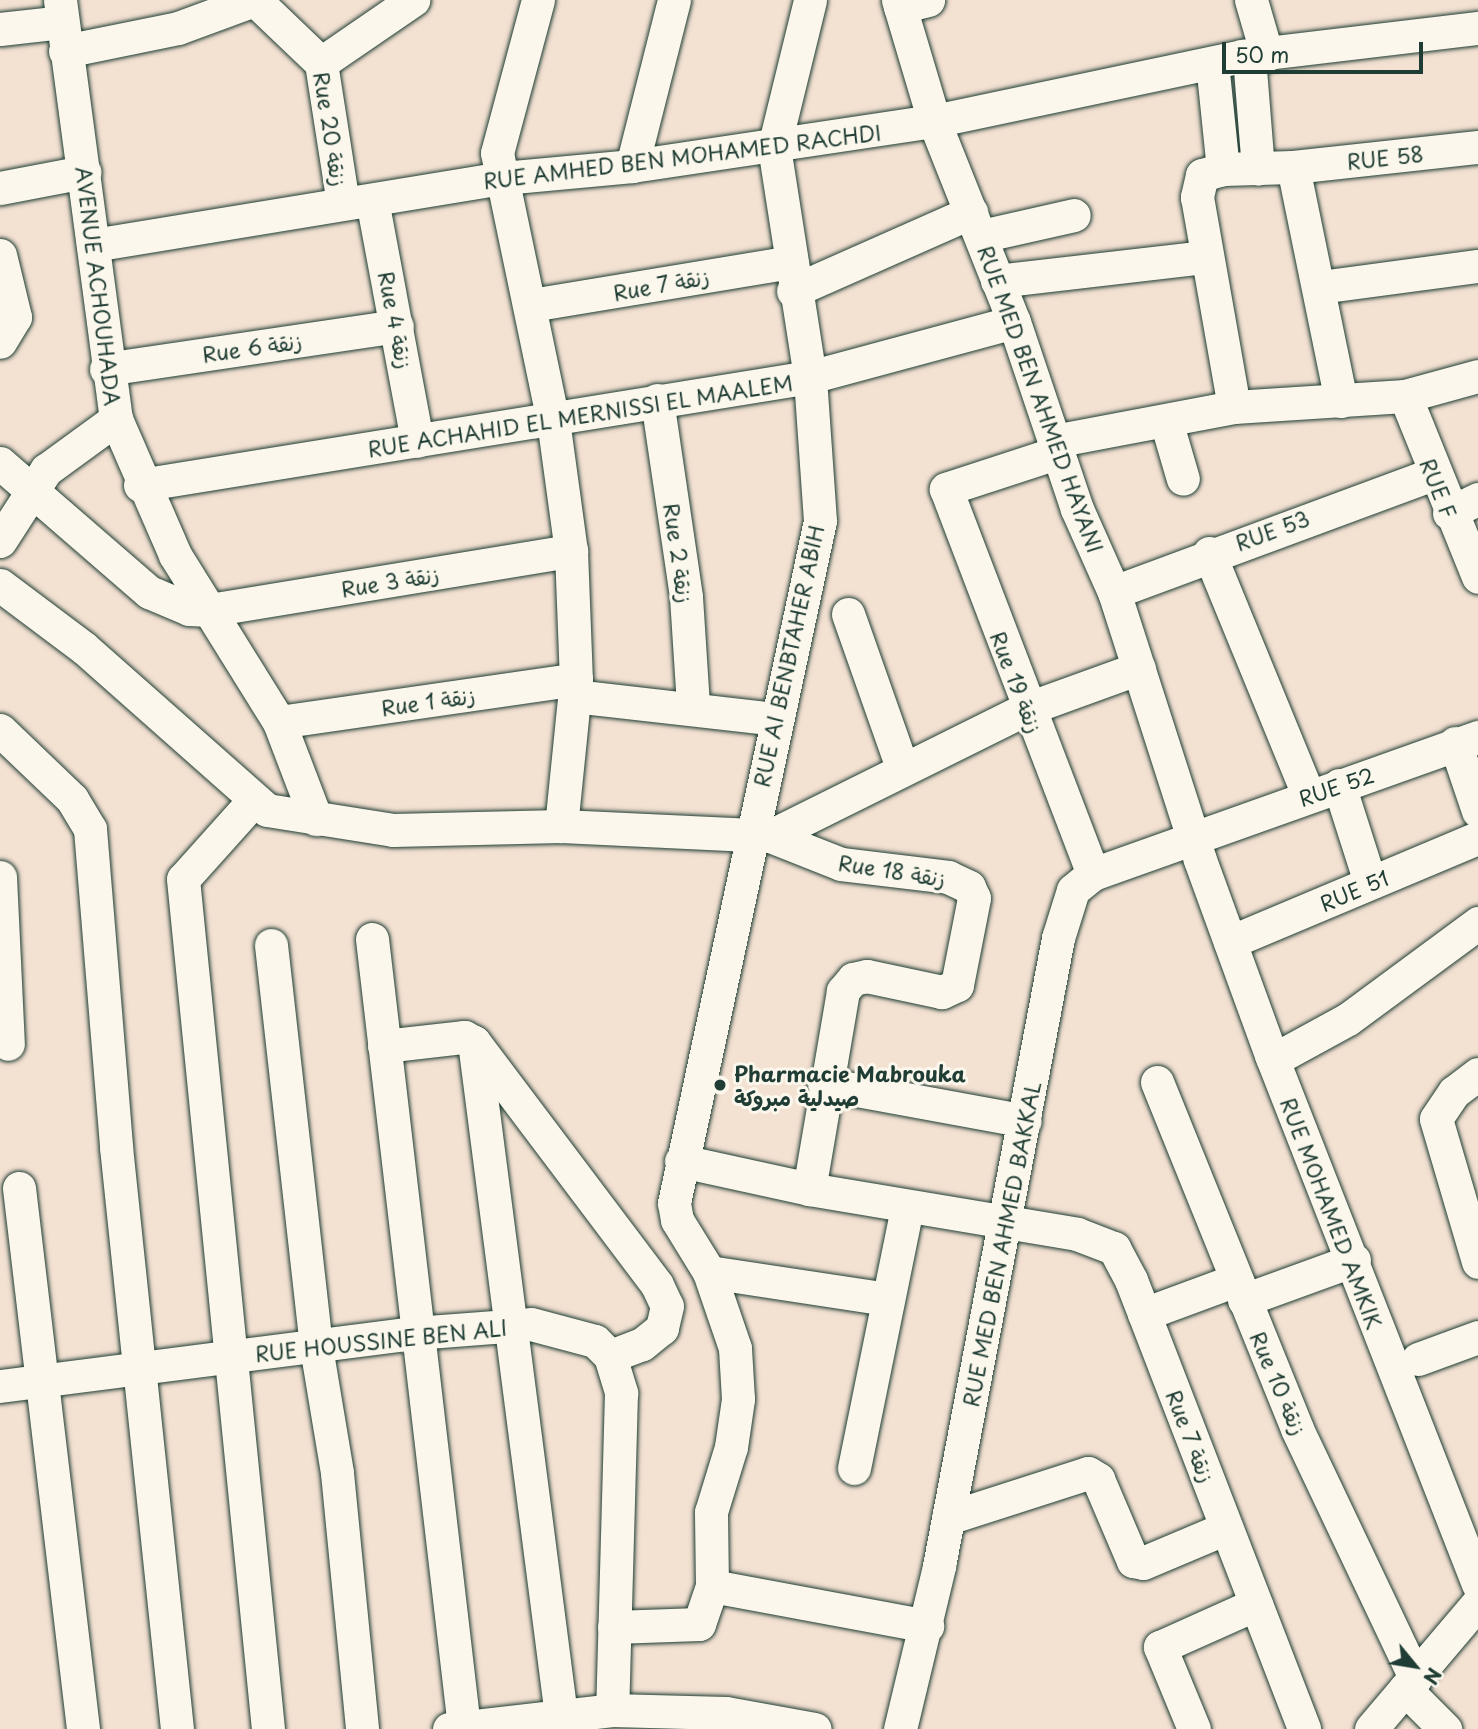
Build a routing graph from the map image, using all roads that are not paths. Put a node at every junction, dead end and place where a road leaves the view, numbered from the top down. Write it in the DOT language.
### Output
graph roads {
  1 [pos="254,0"];
  2 [pos="413,0"];
  3 [pos="538,0"];
  4 [pos="674,0"];
  5 [pos="810,0"];
  6 [pos="1251,0"];
  7 [pos="909,2"];
  8 [pos="62,24"];
  9 [pos="1478,28"];
  10 [pos="0,29"];
  11 [pos="1258,56"];
  12 [pos="321,62"];
  13 [pos="1212,63"];
  14 [pos="934,121"];
  15 [pos="1478,146"];
  16 [pos="774,147"];
  17 [pos="632,166"];
  18 [pos="1293,167"];
  19 [pos="1223,169"];
  20 [pos="1258,169"];
  21 [pos="84,172"];
  22 [pos="503,178"];
  23 [pos="0,188"];
  24 [pos="358,201"];
  25 [pos="1074,215"];
  26 [pos="976,224"];
  27 [pos="93,245"];
  28 [pos="0,255"];
  29 [pos="1204,257"];
  30 [pos="1478,266"];
  31 [pos="792,276"];
  32 [pos="997,281"];
  33 [pos="1320,287"];
  34 [pos="531,306"];
  35 [pos="1014,323"];
  36 [pos="397,326"];
  37 [pos="0,341"];
  38 [pos="106,369"];
  39 [pos="1478,376"];
  40 [pos="810,377"];
  41 [pos="1405,396"];
  42 [pos="657,400"];
  43 [pos="1341,401"];
  44 [pos="1234,407"];
  45 [pos="116,419"];
  46 [pos="553,420"];
  47 [pos="1166,421"];
  48 [pos="417,441"];
  49 [pos="1055,447"];
  50 [pos="0,463"];
  51 [pos="1433,474"];
  52 [pos="1183,480"];
  53 [pos="140,485"];
  54 [pos="28,490"];
  55 [pos="1464,506"];
  56 [pos="0,541"];
  57 [pos="571,551"];
  58 [pos="1209,553"];
  59 [pos="1478,577"];
  60 [pos="0,584"];
  61 [pos="1114,592"];
  62 [pos="209,610"];
  63 [pos="848,614"];
  64 [pos="1139,668"];
  65 [pos="575,687"];
  66 [pos="693,706"];
  67 [pos="1026,709"];
  68 [pos="776,719"];
  69 [pos="279,722"];
  70 [pos="0,730"];
  71 [pos="1467,740"];
  72 [pos="902,767"];
  73 [pos="1323,790"];
  74 [pos="254,800"];
  75 [pos="1478,811"];
  76 [pos="316,819"];
  77 [pos="561,826"];
  78 [pos="760,837"];
  79 [pos="1478,838"];
  80 [pos="1195,839"];
  81 [pos="1094,874"];
  82 [pos="0,877"];
  83 [pos="1370,882"];
  84 [pos="1478,923"];
  85 [pos="372,939"];
  86 [pos="1230,942"];
  87 [pos="271,945"];
  88 [pos="474,1042"];
  89 [pos="8,1044"];
  90 [pos="384,1046"];
  91 [pos="1273,1060"];
  92 [pos="1478,1074"];
  93 [pos="1157,1082"];
  94 [pos="824,1084"];
  95 [pos="1025,1121"];
  96 [pos="681,1161"];
  97 [pos="19,1188"];
  98 [pos="809,1189"];
  99 [pos="907,1207"];
  100 [pos="1007,1224"];
  101 [pos="1353,1260"];
  102 [pos="1478,1262"];
  103 [pos="709,1272"];
  104 [pos="13,1282"];
  105 [pos="1240,1290"];
  106 [pos="888,1300"];
  107 [pos="1144,1314"];
  108 [pos="510,1326"];
  109 [pos="415,1333"];
  110 [pos="1478,1337"];
  111 [pos="316,1347"];
  112 [pos="231,1355"];
  113 [pos="610,1356"];
  114 [pos="1418,1359"];
  115 [pos="138,1367"];
  116 [pos="41,1381"];
  117 [pos="0,1386"];
  118 [pos="855,1468"];
  119 [pos="948,1518"];
  120 [pos="1226,1528"];
  121 [pos="1478,1584"];
  122 [pos="712,1586"];
  123 [pos="1478,1603"];
  124 [pos="1255,1604"];
  125 [pos="927,1626"];
  126 [pos="614,1627"];
  127 [pos="1410,1684"];
  128 [pos="612,1710"];
  129 [pos="561,1716"];
  130 [pos="456,1728"];
  131 [pos="83,1729"];
  132 [pos="177,1729"];
  133 [pos="268,1729"];
  134 [pos="362,1729"];
  135 [pos="815,1729"];
  136 [pos="900,1729"];
  137 [pos="1194,1729"];
  138 [pos="1304,1729"];
  139 [pos="1371,1729"];
  140 [pos="1445,1729"];
  1 -- 8 [label="street"];
  1 -- 12 [label="street, Rue 20 زنقة"];
  2 -- 12 [label="street"];
  3 -- 22 [label="street"];
  4 -- 17 [label="street"];
  5 -- 16 [label="street"];
  6 -- 11 [label="street"];
  7 -- 14 [label="street, RUE MED BEN AHMED HAYANI"];
  8 -- 10 [label="street"];
  8 -- 21 [label="street, AVENUE ACHOUHADA"];
  9 -- 11 [label="street, RUE AMHED BEN MOHAMED RACHDI"];
  11 -- 13 [label="street, RUE AMHED BEN MOHAMED RACHDI"];
  11 -- 20 [label="street"];
  12 -- 24 [label="street, Rue 20 زنقة"];
  13 -- 14 [label="street, RUE AMHED BEN MOHAMED RACHDI"];
  13 -- 19 [label="street"];
  14 -- 16 [label="street, RUE AMHED BEN MOHAMED RACHDI"];
  14 -- 26 [label="street, RUE MED BEN AHMED HAYANI"];
  15 -- 18 [label="street, RUE 58"];
  16 -- 17 [label="street, RUE AMHED BEN MOHAMED RACHDI"];
  16 -- 31 [label="street, RUE AI BENBTAHER ABIH"];
  17 -- 22 [label="street, RUE AMHED BEN MOHAMED RACHDI"];
  18 -- 20 [label="street, RUE 58"];
  18 -- 33 [label="street"];
  19 -- 20 [label="street, RUE 58"];
  19 -- 29 [label="street"];
  21 -- 23 [label="street"];
  21 -- 27 [label="street, AVENUE ACHOUHADA"];
  22 -- 24 [label="street, RUE AMHED BEN MOHAMED RACHDI"];
  22 -- 34 [label="street"];
  24 -- 27 [label="street, RUE AMHED BEN MOHAMED RACHDI"];
  24 -- 36 [label="street, Rue 4 زنقة"];
  25 -- 26 [label="street, Rue 7 زنقة"];
  26 -- 31 [label="street, Rue 7 زنقة"];
  26 -- 32 [label="street, RUE MED BEN AHMED HAYANI"];
  27 -- 38 [label="street, AVENUE ACHOUHADA"];
  28 -- 37 [label="street"];
  29 -- 32 [label="street"];
  29 -- 44 [label="street"];
  30 -- 33 [label="street"];
  31 -- 34 [label="street, Rue 7 زنقة"];
  31 -- 40 [label="street, RUE AI BENBTAHER ABIH"];
  32 -- 35 [label="street, RUE MED BEN AHMED HAYANI"];
  33 -- 43 [label="street"];
  34 -- 46 [label="street"];
  35 -- 40 [label="street, RUE ACHAHID EL MERNISSI EL MAALEM"];
  35 -- 49 [label="street, RUE MED BEN AHMED HAYANI"];
  36 -- 38 [label="street, Rue 6 زنقة"];
  36 -- 48 [label="street, Rue 4 زنقة"];
  38 -- 45 [label="street, AVENUE ACHOUHADA"];
  39 -- 41 [label="street"];
  40 -- 42 [label="street, RUE ACHAHID EL MERNISSI EL MAALEM"];
  40 -- 68 [label="street, RUE AI BENBTAHER ABIH"];
  41 -- 43 [label="street"];
  41 -- 51 [label="street, RUE F"];
  42 -- 46 [label="street, RUE ACHAHID EL MERNISSI EL MAALEM"];
  42 -- 66 [label="street, Rue 2 زنقة"];
  43 -- 44 [label="street"];
  44 -- 47 [label="street"];
  45 -- 53 [label="street, AVENUE ACHOUHADA"];
  45 -- 54 [label="street"];
  46 -- 48 [label="street, RUE ACHAHID EL MERNISSI EL MAALEM"];
  46 -- 57 [label="street"];
  47 -- 49 [label="street"];
  47 -- 52 [label="street"];
  48 -- 53 [label="street, RUE ACHAHID EL MERNISSI EL MAALEM"];
  49 -- 61 [label="street, RUE MED BEN AHMED HAYANI"];
  49 -- 67 [label="street, Rue 19 زنقة"];
  50 -- 54 [label="street, Rue 3 زنقة"];
  51 -- 55 [label="street, RUE F"];
  51 -- 58 [label="street, RUE 53"];
  53 -- 62 [label="street, AVENUE ACHOUHADA"];
  54 -- 56 [label="street"];
  54 -- 62 [label="street, Rue 3 زنقة"];
  55 -- 59 [label="street, RUE F"];
  57 -- 62 [label="street, Rue 3 زنقة"];
  57 -- 65 [label="street"];
  58 -- 61 [label="street, RUE 53"];
  58 -- 73 [label="street"];
  60 -- 74 [label="street"];
  61 -- 64 [label="street, RUE MED BEN AHMED HAYANI"];
  62 -- 69 [label="street, AVENUE ACHOUHADA"];
  63 -- 72 [label="street"];
  64 -- 67 [label="street"];
  64 -- 80 [label="street, RUE MED BEN AHMED HAYANI"];
  65 -- 66 [label="street, Rue 1 زنقة"];
  65 -- 69 [label="street, Rue 1 زنقة"];
  65 -- 77 [label="street"];
  66 -- 68 [label="street, Rue 1 زنقة"];
  67 -- 72 [label="street"];
  67 -- 81 [label="street, Rue 19 زنقة"];
  68 -- 78 [label="street, RUE AI BENBTAHER ABIH"];
  69 -- 76 [label="street, AVENUE ACHOUHADA"];
  70 -- 115 [label="street"];
  71 -- 73 [label="street, RUE 52"];
  71 -- 75 [label="street"];
  72 -- 78 [label="street"];
  73 -- 80 [label="street, RUE 52"];
  73 -- 83 [label="street"];
  74 -- 76 [label="street"];
  74 -- 112 [label="street"];
  76 -- 77 [label="street"];
  77 -- 78 [label="street"];
  78 -- 94 [label="street, Rue 18 زنقة"];
  78 -- 96 [label="street, RUE AI BENBTAHER ABIH"];
  79 -- 83 [label="street, RUE 51"];
  80 -- 81 [label="street, RUE MED BEN AHMED BAKKAL"];
  80 -- 86 [label="street, RUE MOHAMED AMKIK"];
  81 -- 95 [label="street, RUE MED BEN AHMED BAKKAL"];
  82 -- 89 [label="street"];
  83 -- 86 [label="street, RUE 51"];
  84 -- 91 [label="street"];
  85 -- 90 [label="street"];
  86 -- 91 [label="street, RUE MOHAMED AMKIK"];
  87 -- 111 [label="street"];
  88 -- 90 [label="street"];
  88 -- 108 [label="street"];
  88 -- 113 [label="street"];
  90 -- 109 [label="street"];
  91 -- 101 [label="street, RUE MOHAMED AMKIK"];
  92 -- 102 [label="street"];
  93 -- 105 [label="street, Rue 10 زنقة"];
  94 -- 95 [label="street"];
  94 -- 98 [label="street, Rue 18 زنقة"];
  95 -- 100 [label="street, RUE MED BEN AHMED BAKKAL"];
  96 -- 98 [label="street, Rue 7 زنقة"];
  96 -- 103 [label="street, RUE AI BENBTAHER ABIH"];
  97 -- 104 [label="street"];
  98 -- 99 [label="street, Rue 7 زنقة"];
  99 -- 100 [label="street, Rue 7 زنقة"];
  99 -- 106 [label="street"];
  100 -- 107 [label="street, Rue 7 زنقة"];
  100 -- 119 [label="street, RUE MED BEN AHMED BAKKAL"];
  101 -- 105 [label="street"];
  101 -- 121 [label="street, RUE MOHAMED AMKIK"];
  103 -- 106 [label="street"];
  103 -- 122 [label="street, RUE AI BENBTAHER ABIH"];
  104 -- 116 [label="street"];
  105 -- 107 [label="street"];
  105 -- 127 [label="street, Rue 10 زنقة"];
  106 -- 118 [label="street"];
  107 -- 120 [label="street, Rue 7 زنقة"];
  108 -- 109 [label="street, RUE HOUSSINE BEN ALI"];
  108 -- 113 [label="street, RUE HOUSSINE BEN ALI"];
  108 -- 129 [label="street"];
  109 -- 111 [label="street, RUE HOUSSINE BEN ALI"];
  109 -- 130 [label="street"];
  110 -- 114 [label="street"];
  111 -- 112 [label="street, RUE HOUSSINE BEN ALI"];
  111 -- 134 [label="street"];
  112 -- 115 [label="street, RUE HOUSSINE BEN ALI"];
  112 -- 133 [label="street"];
  113 -- 126 [label="street"];
  115 -- 116 [label="street, RUE HOUSSINE BEN ALI"];
  115 -- 132 [label="street"];
  116 -- 117 [label="street, RUE HOUSSINE BEN ALI"];
  116 -- 131 [label="street"];
  119 -- 120 [label="street"];
  119 -- 125 [label="street, RUE MED BEN AHMED BAKKAL"];
  120 -- 124 [label="street, Rue 7 زنقة"];
  122 -- 125 [label="street"];
  122 -- 126 [label="street"];
  123 -- 127 [label="street"];
  124 -- 137 [label="street"];
  124 -- 138 [label="street, Rue 7 زنقة"];
  125 -- 136 [label="street, RUE MED BEN AHMED BAKKAL"];
  126 -- 128 [label="street"];
  127 -- 139 [label="street"];
  127 -- 140 [label="street"];
  128 -- 129 [label="street"];
  128 -- 135 [label="street"];
  129 -- 130 [label="street"];
}
